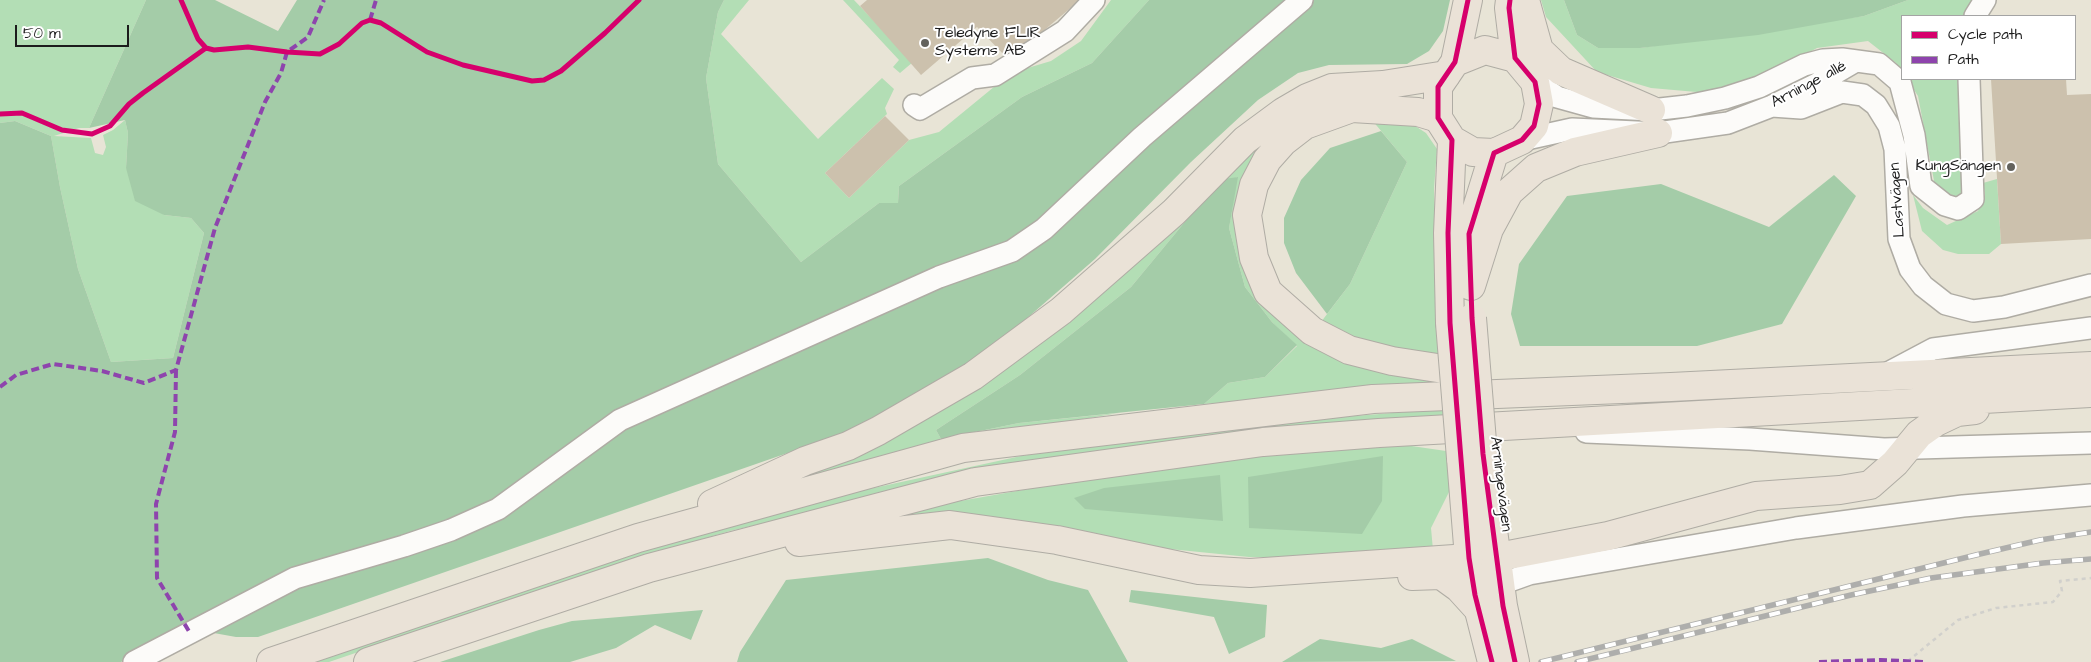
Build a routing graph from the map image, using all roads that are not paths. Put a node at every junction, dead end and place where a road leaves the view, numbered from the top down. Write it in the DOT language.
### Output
graph roads {
  1 [pos="1094,0"];
  2 [pos="1302,0"];
  3 [pos="1468,0"];
  4 [pos="1510,0"];
  5 [pos="1525,0"];
  6 [pos="1985,0"];
  7 [pos="1976,15"];
  8 [pos="1515,58"];
  9 [pos="1856,61"];
  10 [pos="1451,68"];
  11 [pos="1969,80"];
  12 [pos="1535,82"];
  13 [pos="914,105"];
  14 [pos="1772,106"];
  15 [pos="1654,121"];
  16 [pos="1445,129"];
  17 [pos="1522,140"];
  18 [pos="1494,153"];
  19 [pos="2091,285"];
  20 [pos="1471,286"];
  21 [pos="1461,320"];
  22 [pos="2091,328"];
  23 [pos="2091,366"];
  24 [pos="1882,376"];
  25 [pos="1671,387"];
  26 [pos="2091,392"];
  27 [pos="2091,404"];
  28 [pos="1379,432"];
  29 [pos="2091,443"];
  30 [pos="1904,449"];
  31 [pos="1472,456"];
  32 [pos="2091,495"];
  33 [pos="638,538"];
  34 [pos="1498,557"];
  35 [pos="1469,558"];
  36 [pos="649,568"];
  37 [pos="1250,573"];
  38 [pos="1500,584"];
  39 [pos="1479,610"];
  40 [pos="1502,655"];
  41 [pos="134,662"];
  42 [pos="271,662"];
  43 [pos="368,662"];
  1 -- 13 [label="street"];
  2 -- 41 [label="street"];
  3 -- 10 [label="main road, Arningevägen"];
  4 -- 8 [label="main road"];
  5 -- 15 [label="main road"];
  6 -- 7 [label="street"];
  8 -- 10 [label="main road"];
  8 -- 12 [label="main road"];
  9 -- 11 [label="street"];
  9 -- 14 [label="street, Arninge allé"];
  9 -- 15 [label="street, Arninge allé"];
  10 -- 16 [label="main road, Arningevägen"];
  10 -- 33 [label="main road"];
  12 -- 15 [label="street, Arninge allé"];
  12 -- 17 [label="main road"];
  14 -- 15 [label="street, Arninge allé"];
  14 -- 19 [label="street, Lastvägen"];
  15 -- 17 [label="street, Arninge allé"];
  15 -- 20 [label="main road"];
  16 -- 18 [label="main road"];
  16 -- 21 [label="main road, Arningevägen"];
  16 -- 25 [label="main road"];
  17 -- 18 [label="main road"];
  18 -- 20 [label="main road, Arningevägen"];
  20 -- 21 [label="main road, Arningevägen"];
  21 -- 31 [label="main road, Arningevägen, bridge"];
  22 -- 24 [label="street"];
  23 -- 24 [label="main road"];
  24 -- 25 [label="main road"];
  25 -- 33 [label="main road"];
  26 -- 28 [label="main road"];
  27 -- 30 [label="main road"];
  28 -- 30 [label="street"];
  28 -- 36 [label="main road"];
  29 -- 30 [label="street"];
  30 -- 34 [label="main road"];
  31 -- 34 [label="main road, Arningevägen"];
  31 -- 35 [label="main road, Arningevägen"];
  32 -- 38 [label="street"];
  33 -- 42 [label="main road"];
  34 -- 35 [label="main road"];
  34 -- 38 [label="main road, Arningevägen"];
  35 -- 37 [label="main road"];
  35 -- 39 [label="main road, Arningevägen"];
  36 -- 37 [label="main road"];
  36 -- 43 [label="main road"];
  37 -- 39 [label="main road"];
  38 -- 39 [label="street"];
  38 -- 40 [label="main road, Arningevägen"];
  39 -- 40 [label="main road, Arningevägen"];
}
